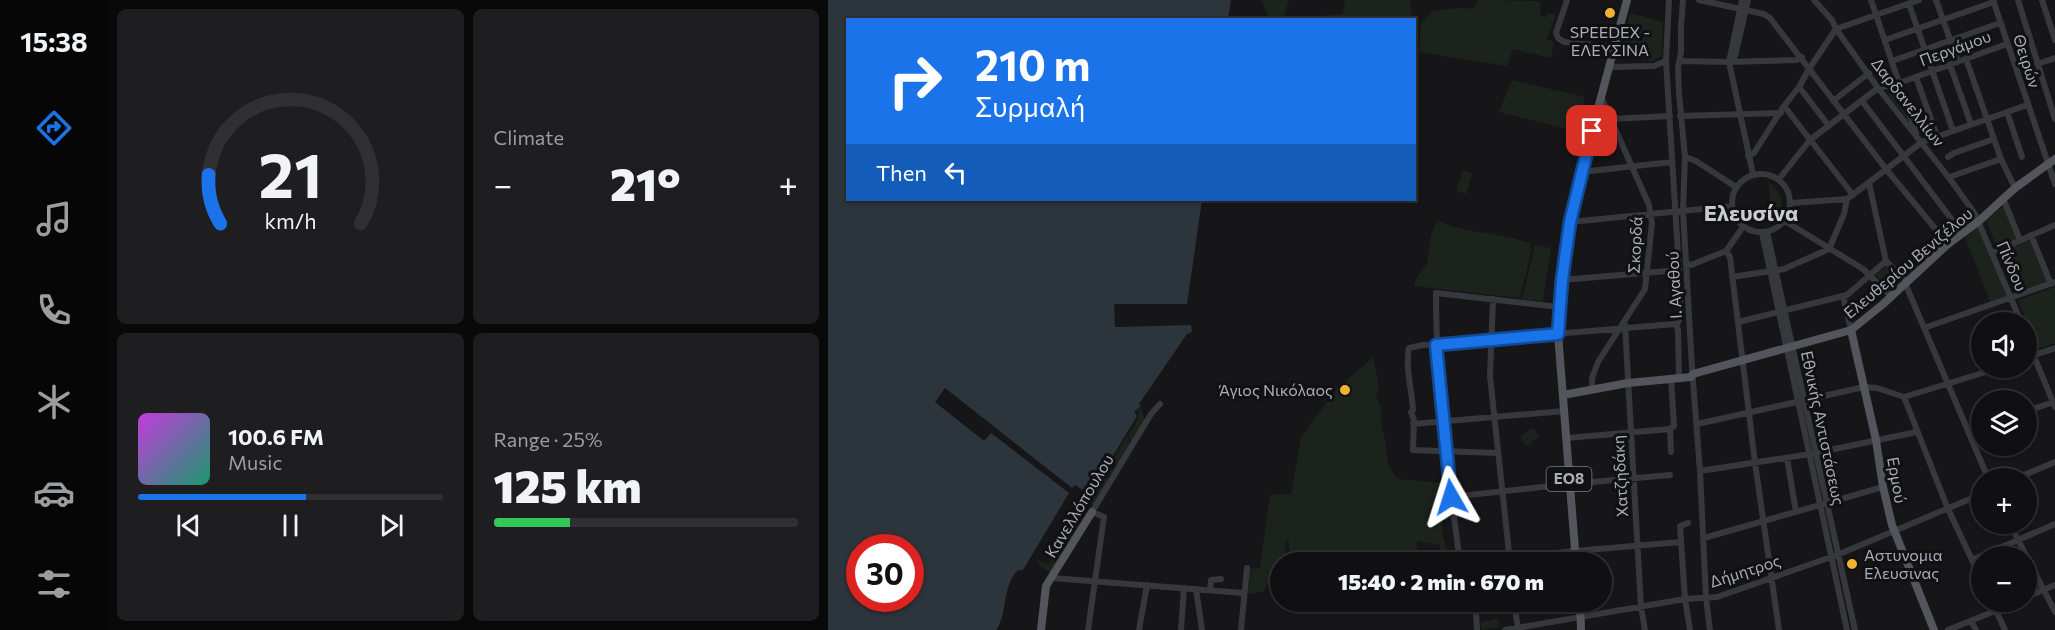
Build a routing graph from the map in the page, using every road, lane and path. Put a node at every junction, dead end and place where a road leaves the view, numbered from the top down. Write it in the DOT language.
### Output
graph roads {
  1 [pos="1567,0"];
  2 [pos="1627,0"];
  3 [pos="1669,0"];
  4 [pos="1683,0"];
  5 [pos="1703,0"];
  6 [pos="1743,0"];
  7 [pos="1748,0"];
  8 [pos="1815,0"];
  9 [pos="1871,0"];
  10 [pos="1919,0"];
  11 [pos="1936,0"];
  12 [pos="2018,0"];
  13 [pos="2042,0"];
  14 [pos="1993,1"];
  15 [pos="1909,4"];
  16 [pos="1743,9"];
  17 [pos="1876,15"];
  18 [pos="1943,19"];
  19 [pos="2052,20"];
  20 [pos="2000,23"];
  21 [pos="1836,28"];
  22 [pos="1917,29"];
  23 [pos="1885,40"];
  24 [pos="1951,40"];
  25 [pos="2055,40"];
  26 [pos="2007,44"];
  27 [pos="1614,47"];
  28 [pos="1925,50"];
  29 [pos="1802,57"];
  30 [pos="2055,58"];
  31 [pos="1966,59"];
  32 [pos="1666,61"];
  33 [pos="1680,61"];
  34 [pos="1892,61"];
  35 [pos="1729,62"];
  36 [pos="1958,62"];
  37 [pos="2037,64"];
  38 [pos="1950,65"];
  39 [pos="1609,67"];
  40 [pos="1809,69"];
  41 [pos="1932,71"];
  42 [pos="1869,74"];
  43 [pos="1916,77"];
  44 [pos="1899,83"];
  45 [pos="1799,87"];
  46 [pos="1878,88"];
  47 [pos="1601,97"];
  48 [pos="1833,101"];
  49 [pos="1862,101"];
  50 [pos="2027,105"];
  51 [pos="1782,110"];
  52 [pos="2007,112"];
  53 [pos="1738,113"];
  54 [pos="1844,114"];
  55 [pos="1670,116"];
  56 [pos="1680,116"];
  57 [pos="1987,118"];
  58 [pos="1611,119"];
  59 [pos="2055,119"];
  60 [pos="1971,124"];
  61 [pos="1829,126"];
  62 [pos="1953,131"];
  63 [pos="1916,135"];
  64 [pos="1937,136"];
  65 [pos="1994,139"];
  66 [pos="1810,140"];
  67 [pos="1922,142"];
  68 [pos="1748,156"];
  69 [pos="1904,156"];
  70 [pos="1685,157"];
  71 [pos="1948,157"];
  72 [pos="2022,157"];
  73 [pos="2001,159"];
  74 [pos="2051,161"];
  75 [pos="1672,162"];
  76 [pos="1630,166"];
  77 [pos="1886,170"];
  78 [pos="1581,172"];
  79 [pos="1753,174"];
  80 [pos="1779,179"];
  81 [pos="1950,179"];
  82 [pos="1869,183"];
  83 [pos="2055,184"];
  84 [pos="1736,187"];
  85 [pos="2015,188"];
  86 [pos="1850,197"];
  87 [pos="2003,198"];
  88 [pos="1791,203"];
  89 [pos="1732,206"];
  90 [pos="1683,210"];
  91 [pos="1675,211"];
  92 [pos="1652,214"];
  93 [pos="1785,221"];
  94 [pos="1979,221"];
  95 [pos="1570,222"];
  96 [pos="2055,225"];
  97 [pos="1743,227"];
  98 [pos="1765,233"];
  99 [pos="1962,233"];
  100 [pos="2031,235"];
  101 [pos="2020,240"];
  102 [pos="1947,244"];
  103 [pos="1829,249"];
  104 [pos="1726,251"];
  105 [pos="1992,253"];
  106 [pos="1886,261"];
  107 [pos="1686,262"];
  108 [pos="1679,270"];
  109 [pos="1647,271"];
  110 [pos="1655,271"];
  111 [pos="1772,271"];
  112 [pos="1870,275"];
  113 [pos="1732,277"];
  114 [pos="1562,280"];
  115 [pos="1906,282"];
  116 [pos="2053,283"];
  117 [pos="1645,289"];
  118 [pos="1843,296"];
  119 [pos="1892,297"];
  120 [pos="2011,298"];
  121 [pos="1493,299"];
  122 [pos="1560,307"];
  123 [pos="1782,311"];
  124 [pos="2017,312"];
  125 [pos="1738,322"];
  126 [pos="1677,325"];
  127 [pos="1622,328"];
  128 [pos="1924,328"];
  129 [pos="1851,330"];
  130 [pos="1558,334"];
  131 [pos="1491,339"];
  132 [pos="1436,345"];
  133 [pos="1789,348"];
  134 [pos="2055,348"];
  135 [pos="2037,355"];
  136 [pos="1742,361"];
  137 [pos="2037,363"];
  138 [pos="1693,374"];
  139 [pos="1675,377"];
  140 [pos="1971,377"];
  141 [pos="1628,383"];
  142 [pos="1948,384"];
  143 [pos="1864,387"];
  144 [pos="1592,390"];
  145 [pos="1563,395"];
  146 [pos="1904,397"];
  147 [pos="1800,401"];
  148 [pos="2054,403"];
  149 [pos="1160,404"];
  150 [pos="2037,408"];
  151 [pos="1565,411"];
  152 [pos="1748,412"];
  153 [pos="1493,417"];
  154 [pos="1444,421"];
  155 [pos="1413,424"];
  156 [pos="1697,424"];
  157 [pos="1670,429"];
  158 [pos="1971,431"];
  159 [pos="1632,432"];
  160 [pos="1917,432"];
  161 [pos="1968,432"];
  162 [pos="1567,438"];
  163 [pos="1876,440"];
  164 [pos="1446,451"];
  165 [pos="1671,452"];
  166 [pos="1497,453"];
  167 [pos="1812,454"];
  168 [pos="1787,458"];
  169 [pos="2055,462"];
  170 [pos="1755,463"];
  171 [pos="1984,468"];
  172 [pos="2037,470"];
  173 [pos="1701,471"];
  174 [pos="1670,476"];
  175 [pos="1634,478"];
  176 [pos="1570,484"];
  177 [pos="1883,487"];
  178 [pos="1502,491"];
  179 [pos="1451,497"];
  180 [pos="1971,499"];
  181 [pos="1823,504"];
  182 [pos="1948,509"];
  183 [pos="1092,512"];
  184 [pos="1796,512"];
  185 [pos="1763,521"];
  186 [pos="1688,523"];
  187 [pos="2055,524"];
  188 [pos="1894,531"];
  189 [pos="2015,534"];
  190 [pos="1704,538"];
  191 [pos="2018,539"];
  192 [pos="1681,542"];
  193 [pos="1637,545"];
  194 [pos="2003,546"];
  195 [pos="1575,551"];
  196 [pos="1459,552"];
  197 [pos="1508,552"];
  198 [pos="1568,552"];
  199 [pos="1834,556"];
  200 [pos="1971,558"];
  201 [pos="1247,568"];
  202 [pos="1052,578"];
  203 [pos="1770,578"];
  204 [pos="1221,579"];
  205 [pos="1095,581"];
  206 [pos="1147,585"];
  207 [pos="2055,585"];
  208 [pos="1184,588"];
  209 [pos="1196,589"];
  210 [pos="1210,590"];
  211 [pos="2044,590"];
  212 [pos="1243,593"];
  213 [pos="2037,593"];
  214 [pos="1706,598"];
  215 [pos="1685,599"];
  216 [pos="1641,607"];
  217 [pos="1476,612"];
  218 [pos="1515,612"];
  219 [pos="1581,612"];
  220 [pos="1991,612"];
  221 [pos="1997,612"];
  222 [pos="2055,612"];
  223 [pos="1581,617"];
  224 [pos="1971,621"];
  225 [pos="1517,629"];
  226 [pos="1041,630"];
  227 [pos="1088,630"];
  228 [pos="1139,630"];
  229 [pos="1181,630"];
  230 [pos="1202,630"];
  231 [pos="1241,630"];
  232 [pos="1477,630"];
  233 [pos="1505,630"];
  234 [pos="1581,630"];
  235 [pos="1645,630"];
  236 [pos="1690,630"];
  237 [pos="1710,630"];
  238 [pos="1779,630"];
  239 [pos="1847,630"];
  240 [pos="1855,630"];
  241 [pos="1934,630"];
  242 [pos="1948,630"];
  243 [pos="1976,630"];
  244 [pos="2005,630"];
  1 -- 27 [label="street"];
  2 -- 27 [label="main road, ΕΟ8"];
  3 -- 32 [label="street"];
  4 -- 33 [label="street, Ι. Αγαθού"];
  5 -- 16 [label="street"];
  6 -- 16 [label="street"];
  7 -- 16 [label="street"];
  8 -- 21 [label="street, Δαρδανελλίων"];
  9 -- 17 [label="street"];
  10 -- 15 [label="street"];
  11 -- 18 [label="street"];
  12 -- 37 [label="street"];
  13 -- 19 [label="street"];
  14 -- 18 [label="street"];
  14 -- 20 [label="street, Θειρών"];
  15 -- 17 [label="street"];
  15 -- 22 [label="street"];
  16 -- 29 [label="street"];
  16 -- 35 [label="street"];
  17 -- 21 [label="street"];
  17 -- 23 [label="street"];
  18 -- 22 [label="street"];
  18 -- 24 [label="street"];
  19 -- 25 [label="street"];
  20 -- 24 [label="street"];
  20 -- 26 [label="street, Θειρών"];
  21 -- 40 [label="street"];
  21 -- 42 [label="street, Δαρδανελλίων"];
  22 -- 23 [label="street"];
  22 -- 28 [label="street"];
  23 -- 34 [label="street"];
  24 -- 28 [label="street"];
  24 -- 36 [label="street"];
  26 -- 31 [label="street, Περγάμου"];
  26 -- 50 [label="street, Θειρών"];
  27 -- 39 [label="main road, ΕΟ8"];
  28 -- 34 [label="street"];
  28 -- 41 [label="street"];
  29 -- 35 [label="street"];
  29 -- 40 [label="street"];
  30 -- 37 [label="street"];
  31 -- 36 [label="street, Περγάμου"];
  31 -- 57 [label="street"];
  32 -- 39 [label="street"];
  32 -- 55 [label="street"];
  33 -- 35 [label="street"];
  33 -- 56 [label="street, Ι. Αγαθού"];
  34 -- 44 [label="street"];
  35 -- 53 [label="street"];
  36 -- 38 [label="street, Περγάμου"];
  37 -- 59 [label="street"];
  38 -- 41 [label="street, Περγάμου"];
  38 -- 60 [label="street"];
  39 -- 47 [label="main road, ΕΟ8"];
  40 -- 45 [label="street"];
  40 -- 48 [label="street"];
  41 -- 43 [label="street, Περγάμου"];
  41 -- 62 [label="street"];
  42 -- 46 [label="street, Δαρδανελλίων"];
  42 -- 48 [label="street"];
  43 -- 44 [label="street, Περγάμου"];
  43 -- 64 [label="street"];
  44 -- 46 [label="street, Περγάμου"];
  44 -- 63 [label="street"];
  45 -- 51 [label="street"];
  45 -- 61 [label="street"];
  46 -- 49 [label="street"];
  46 -- 63 [label="street, Δαρδανελλίων"];
  47 -- 58 [label="street, Σκορδά"];
  47 -- 78 [label="main road, ΕΟ8"];
  48 -- 54 [label="street"];
  49 -- 54 [label="street"];
  49 -- 69 [label="street"];
  50 -- 52 [label="street"];
  50 -- 74 [label="street, Θειρών"];
  51 -- 53 [label="street"];
  51 -- 66 [label="street"];
  51 -- 68 [label="street"];
  52 -- 57 [label="street"];
  52 -- 72 [label="street"];
  53 -- 56 [label="street"];
  53 -- 68 [label="street"];
  54 -- 61 [label="street"];
  54 -- 77 [label="street"];
  55 -- 58 [label="street"];
  55 -- 75 [label="street"];
  56 -- 70 [label="street, Ι. Αγαθού"];
  57 -- 60 [label="street"];
  57 -- 65 [label="street"];
  58 -- 76 [label="street, Σκορδά"];
  60 -- 62 [label="street"];
  61 -- 66 [label="street"];
  62 -- 64 [label="street"];
  63 -- 67 [label="street, Δαρδανελλίων"];
  64 -- 67 [label="street"];
  65 -- 71 [label="street"];
  65 -- 73 [label="street"];
  66 -- 80 [label="street"];
  66 -- 86 [label="street"];
  67 -- 69 [label="street"];
  67 -- 81 [label="street, Δαρδανελλίων"];
  68 -- 79 [label="street"];
  69 -- 77 [label="street"];
  69 -- 99 [label="street"];
  70 -- 84 [label="street"];
  70 -- 90 [label="street, Ι. Αγαθού"];
  73 -- 81 [label="street"];
  73 -- 85 [label="street"];
  74 -- 83 [label="street, Θειρών"];
  74 -- 85 [label="main road, Ελευθερίου Βενιζέλου"];
  75 -- 76 [label="street"];
  75 -- 91 [label="street"];
  76 -- 78 [label="street"];
  76 -- 92 [label="street, Σκορδά"];
  77 -- 82 [label="street"];
  77 -- 102 [label="street"];
  78 -- 95 [label="main road, ΕΟ8"];
  79 -- 80 [label="street"];
  79 -- 84 [label="street"];
  80 -- 88 [label="street"];
  81 -- 94 [label="street, Δαρδανελλίων"];
  82 -- 86 [label="street"];
  82 -- 106 [label="street"];
  84 -- 89 [label="street"];
  85 -- 87 [label="main road, Ελευθερίου Βενιζέλου"];
  86 -- 88 [label="street"];
  86 -- 103 [label="street"];
  87 -- 94 [label="main road, Ελευθερίου Βενιζέλου"];
  87 -- 101 [label="street"];
  88 -- 93 [label="street"];
  89 -- 90 [label="street"];
  89 -- 97 [label="street"];
  90 -- 91 [label="street"];
  90 -- 107 [label="street, Ι. Αγαθού"];
  91 -- 92 [label="street"];
  91 -- 108 [label="street"];
  92 -- 95 [label="street"];
  92 -- 109 [label="street, Σκορδά"];
  93 -- 98 [label="street"];
  93 -- 103 [label="street"];
  94 -- 99 [label="main road, Ελευθερίου Βενιζέλου"];
  94 -- 105 [label="street, Πίνδου"];
  95 -- 114 [label="main road, ΕΟ8"];
  96 -- 100 [label="street"];
  97 -- 98 [label="street"];
  97 -- 104 [label="street"];
  98 -- 111 [label="street, Εθνικής Αντιστάσεως"];
  99 -- 102 [label="main road, Ελευθερίου Βενιζέλου"];
  100 -- 101 [label="street"];
  100 -- 116 [label="street"];
  101 -- 105 [label="street"];
  102 -- 115 [label="main road, Ελευθερίου Βενιζέλου"];
  103 -- 111 [label="street"];
  103 -- 112 [label="street"];
  104 -- 107 [label="street"];
  104 -- 113 [label="street"];
  105 -- 120 [label="street, Πίνδου"];
  106 -- 112 [label="street"];
  106 -- 115 [label="street"];
  107 -- 138 [label="street, Ι. Αγαθού"];
  108 -- 110 [label="street"];
  108 -- 126 [label="street"];
  109 -- 110 [label="street"];
  109 -- 114 [label="street"];
  109 -- 117 [label="street, Σκορδά"];
  110 -- 117 [label="street"];
  111 -- 113 [label="street"];
  111 -- 123 [label="street, Εθνικής Αντιστάσεως"];
  112 -- 118 [label="street"];
  112 -- 119 [label="street"];
  113 -- 125 [label="street"];
  114 -- 122 [label="main road, ΕΟ8"];
  115 -- 119 [label="main road, Ελευθερίου Βενιζέλου"];
  115 -- 128 [label="street"];
  116 -- 120 [label="street"];
  117 -- 127 [label="street, Σκορδά"];
  118 -- 123 [label="street"];
  118 -- 129 [label="street"];
  119 -- 129 [label="main road, Ελευθερίου Βενιζέλου"];
  120 -- 124 [label="street, Πίνδου"];
  120 -- 128 [label="street"];
  121 -- 122 [label="street"];
  121 -- 131 [label="street"];
  121 -- 132 [label="street"];
  122 -- 130 [label="main road, ΕΟ8"];
  123 -- 125 [label="street"];
  123 -- 133 [label="street, Εθνικής Αντιστάσεως"];
  125 -- 136 [label="street"];
  126 -- 127 [label="street"];
  126 -- 139 [label="street"];
  127 -- 130 [label="street"];
  127 -- 141 [label="street, Χατζηδάκη"];
  127 -- 144 [label="street, Σκορδά"];
  128 -- 142 [label="street"];
  129 -- 133 [label="main road, Ελευθερίου Βενιζέλου"];
  129 -- 143 [label="main road, Ερμού"];
  130 -- 131 [label="street"];
  130 -- 145 [label="main road, ΕΟ8"];
  131 -- 132 [label="street"];
  131 -- 153 [label="street"];
  132 -- 154 [label="street"];
  132 -- 155 [label="street"];
  133 -- 136 [label="main road, Ελευθερίου Βενιζέλου"];
  133 -- 147 [label="street, Εθνικής Αντιστάσεως"];
  134 -- 135 [label="street"];
  136 -- 138 [label="main road, Ελευθερίου Βενιζέλου"];
  136 -- 152 [label="street"];
  137 -- 148 [label="street"];
  138 -- 139 [label="main road, Ελευθερίου Βενιζέλου"];
  138 -- 156 [label="street, Ι. Αγαθού"];
  139 -- 141 [label="main road, Ελευθερίου Βενιζέλου"];
  139 -- 157 [label="street"];
  140 -- 142 [label="street"];
  141 -- 144 [label="main road, Ελευθερίου Βενιζέλου"];
  141 -- 159 [label="street, Χατζηδάκη"];
  142 -- 146 [label="street"];
  142 -- 161 [label="street"];
  143 -- 146 [label="street"];
  143 -- 147 [label="street"];
  143 -- 163 [label="main road, Ερμού"];
  144 -- 145 [label="main road, Ελευθερίου Βενιζέλου"];
  145 -- 151 [label="main road, ΕΟ8"];
  146 -- 160 [label="street"];
  147 -- 152 [label="street"];
  147 -- 167 [label="street, Εθνικής Αντιστάσεως"];
  148 -- 150 [label="street"];
  149 -- 183 [label="street, Κανελλόπουλου"];
  151 -- 153 [label="street"];
  151 -- 162 [label="main road, ΕΟ8"];
  152 -- 156 [label="street"];
  152 -- 170 [label="street"];
  153 -- 154 [label="street"];
  153 -- 166 [label="street"];
  154 -- 155 [label="street"];
  154 -- 164 [label="street"];
  155 -- 164 [label="street"];
  156 -- 173 [label="street, Ι. Αγαθού"];
  157 -- 159 [label="street"];
  157 -- 165 [label="street"];
  158 -- 161 [label="street"];
  159 -- 162 [label="street"];
  159 -- 175 [label="street, Χατζηδάκη"];
  160 -- 163 [label="street"];
  160 -- 182 [label="street"];
  161 -- 171 [label="street"];
  162 -- 176 [label="main road, ΕΟ8"];
  163 -- 167 [label="street"];
  163 -- 177 [label="main road, Ερμού"];
  164 -- 166 [label="street"];
  164 -- 179 [label="street"];
  166 -- 178 [label="street"];
  167 -- 168 [label="street"];
  167 -- 181 [label="street, Εθνικής Αντιστάσεως"];
  168 -- 170 [label="street"];
  168 -- 184 [label="street"];
  169 -- 172 [label="street"];
  170 -- 173 [label="street"];
  170 -- 185 [label="street"];
  173 -- 190 [label="street, Ι. Αγαθού"];
  174 -- 175 [label="street"];
  175 -- 176 [label="street"];
  175 -- 193 [label="street, Χατζηδάκη"];
  176 -- 178 [label="street"];
  176 -- 195 [label="main road, ΕΟ8"];
  177 -- 181 [label="street"];
  177 -- 188 [label="main road, Ερμού"];
  178 -- 179 [label="street"];
  178 -- 197 [label="street"];
  179 -- 196 [label="street"];
  180 -- 182 [label="street, Δήμητρος"];
  181 -- 184 [label="street"];
  181 -- 199 [label="street, Εθνικής Αντιστάσεως"];
  182 -- 188 [label="street, Δήμητρος"];
  182 -- 200 [label="street"];
  183 -- 202 [label="main road, Κανελλόπουλου"];
  183 -- 205 [label="street"];
  184 -- 185 [label="street"];
  185 -- 190 [label="street"];
  185 -- 203 [label="street"];
  186 -- 192 [label="street"];
  187 -- 191 [label="street"];
  188 -- 199 [label="street, Δήμητρος"];
  188 -- 241 [label="main road, Ερμού"];
  189 -- 191 [label="street"];
  190 -- 214 [label="street, Ι. Αγαθού"];
  191 -- 194 [label="street"];
  191 -- 211 [label="street"];
  192 -- 193 [label="street"];
  192 -- 215 [label="street"];
  193 -- 195 [label="street"];
  193 -- 216 [label="street, Χατζηδάκη"];
  195 -- 198 [label="street"];
  199 -- 203 [label="street, Δήμητρος"];
  199 -- 239 [label="street, Εθνικής Αντιστάσεως"];
  199 -- 240 [label="street, Εθνικής Αντιστάσεως"];
  201 -- 212 [label="street"];
  202 -- 205 [label="street"];
  202 -- 226 [label="main road, Κανελλόπουλου"];
  203 -- 214 [label="street, Δήμητρος"];
  203 -- 238 [label="street"];
  204 -- 210 [label="street"];
  205 -- 206 [label="street"];
  205 -- 227 [label="street"];
  206 -- 208 [label="street"];
  206 -- 228 [label="street"];
  207 -- 211 [label="street"];
  208 -- 209 [label="street"];
  208 -- 229 [label="street"];
  209 -- 210 [label="street"];
  209 -- 230 [label="street"];
  210 -- 212 [label="street"];
  211 -- 213 [label="street"];
  211 -- 222 [label="street"];
  212 -- 231 [label="street"];
  214 -- 215 [label="street, Δήμητρος"];
  214 -- 237 [label="street, Ι. Αγαθού"];
  215 -- 216 [label="street, Δήμητρος"];
  215 -- 236 [label="street"];
  216 -- 223 [label="street, Δήμητρος"];
  216 -- 235 [label="street, Χατζηδάκη"];
  217 -- 232 [label="street"];
  218 -- 225 [label="street"];
  219 -- 223 [label="main road"];
  220 -- 224 [label="street"];
  221 -- 244 [label="street"];
  223 -- 225 [label="street, Δήμητρος"];
  223 -- 234 [label="main road"];
  224 -- 242 [label="street"];
  224 -- 243 [label="street"];
  225 -- 233 [label="street, Δήμητρος"];
}
